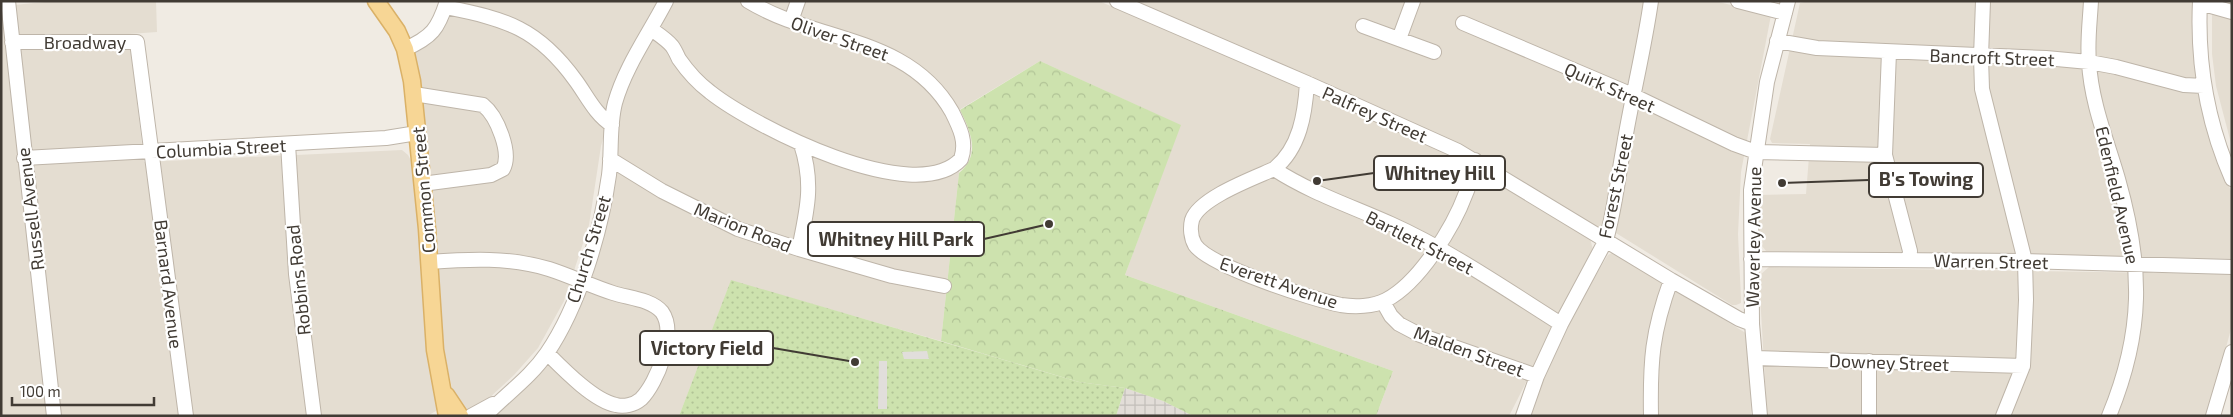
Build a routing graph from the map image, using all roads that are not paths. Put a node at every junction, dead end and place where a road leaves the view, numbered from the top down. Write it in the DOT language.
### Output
graph roads {
  1 [pos="8,1"];
  2 [pos="376,1"];
  3 [pos="748,1"];
  4 [pos="798,1"];
  5 [pos="1117,1"];
  6 [pos="1413,1"];
  7 [pos="1651,1"];
  8 [pos="1738,1"];
  9 [pos="1983,1"];
  10 [pos="2091,1"];
  11 [pos="665,2"];
  12 [pos="2200,2"];
  13 [pos="446,4"];
  14 [pos="1787,7"];
  15 [pos="2232,12"];
  16 [pos="791,21"];
  17 [pos="1463,23"];
  18 [pos="1363,26"];
  19 [pos="651,29"];
  20 [pos="1399,39"];
  21 [pos="1777,41"];
  22 [pos="12,42"];
  23 [pos="405,49"];
  24 [pos="1434,52"];
  25 [pos="1890,52"];
  26 [pos="1981,57"];
  27 [pos="2089,62"];
  28 [pos="1308,83"];
  29 [pos="2204,86"];
  30 [pos="414,94"];
  31 [pos="1634,96"];
  32 [pos="612,126"];
  33 [pos="417,133"];
  34 [pos="288,144"];
  35 [pos="801,144"];
  36 [pos="152,152"];
  37 [pos="1756,152"];
  38 [pos="1886,155"];
  39 [pos="24,158"];
  40 [pos="610,159"];
  41 [pos="1474,160"];
  42 [pos="1274,169"];
  43 [pos="2232,178"];
  44 [pos="422,184"];
  45 [pos="1606,240"];
  46 [pos="1436,248"];
  47 [pos="799,249"];
  48 [pos="1751,259"];
  49 [pos="1909,260"];
  50 [pos="2025,261"];
  51 [pos="429,262"];
  52 [pos="2135,265"];
  53 [pos="2232,267"];
  54 [pos="581,280"];
  55 [pos="1671,280"];
  56 [pos="944,286"];
  57 [pos="1383,302"];
  58 [pos="1561,324"];
  59 [pos="1752,324"];
  60 [pos="2232,352"];
  61 [pos="547,353"];
  62 [pos="1756,358"];
  63 [pos="1869,361"];
  64 [pos="2023,366"];
  65 [pos="1537,376"];
  66 [pos="442,386"];
  67 [pos="504,397"];
  68 [pos="54,416"];
  69 [pos="186,416"];
  70 [pos="314,416"];
  71 [pos="447,416"];
  72 [pos="460,416"];
  73 [pos="470,416"];
  74 [pos="485,416"];
  75 [pos="1523,416"];
  76 [pos="1650,416"];
  77 [pos="1760,416"];
  78 [pos="1869,416"];
  79 [pos="2003,416"];
  80 [pos="2109,416"];
  81 [pos="2212,416"];
  1 -- 22 [label="street, Russell Avenue"];
  2 -- 23 [label="main road, Common Street"];
  3 -- 16 [label="street, Oliver Street"];
  4 -- 16 [label="street"];
  5 -- 28 [label="street, Palfrey Street"];
  6 -- 20 [label="street"];
  7 -- 31 [label="street, Forest Street"];
  8 -- 14 [label="street"];
  9 -- 26 [label="street"];
  10 -- 27 [label="street, Edenfield Avenue"];
  11 -- 19 [label="street, Church Street"];
  12 -- 15 [label="street"];
  12 -- 29 [label="street"];
  13 -- 23 [label="street"];
  13 -- 32 [label="street"];
  14 -- 21 [label="street, Waverley Avenue"];
  16 -- 35 [label="street, Oliver Street"];
  17 -- 31 [label="street, Quirk Street"];
  18 -- 20 [label="street"];
  19 -- 32 [label="street, Church Street"];
  19 -- 35 [label="street"];
  20 -- 24 [label="street"];
  21 -- 25 [label="street, Bancroft Street"];
  21 -- 37 [label="street, Waverley Avenue"];
  22 -- 36 [label="street, Broadway"];
  22 -- 39 [label="street, Russell Avenue"];
  23 -- 30 [label="main road, Common Street"];
  25 -- 26 [label="street, Bancroft Street"];
  25 -- 38 [label="street"];
  26 -- 27 [label="street, Bancroft Street"];
  26 -- 50 [label="street"];
  27 -- 29 [label="street, Bancroft Street"];
  27 -- 52 [label="street, Edenfield Avenue"];
  28 -- 41 [label="street, Palfrey Street"];
  28 -- 42 [label="street, Everett Avenue"];
  29 -- 43 [label="street"];
  30 -- 33 [label="main road, Common Street"];
  30 -- 44 [label="street"];
  31 -- 37 [label="street, Quirk Street"];
  31 -- 45 [label="street, Forest Street"];
  32 -- 40 [label="street, Church Street"];
  33 -- 34 [label="street, Columbia Street"];
  33 -- 44 [label="main road, Common Street"];
  34 -- 36 [label="street, Columbia Street"];
  34 -- 70 [label="street, Robbins Road"];
  35 -- 47 [label="street"];
  36 -- 39 [label="street, Columbia Street"];
  36 -- 69 [label="street, Barnard Avenue"];
  37 -- 38 [label="street, Quirk Street"];
  37 -- 48 [label="street, Waverley Avenue"];
  38 -- 49 [label="street"];
  39 -- 68 [label="street, Russell Avenue"];
  40 -- 47 [label="street, Marion Road"];
  40 -- 54 [label="street, Church Street"];
  41 -- 45 [label="street, Palfrey Street"];
  41 -- 46 [label="street, Everett Avenue"];
  42 -- 46 [label="street, Bartlett Street"];
  42 -- 57 [label="street, Everett Avenue"];
  44 -- 51 [label="main road, Common Street"];
  45 -- 55 [label="street, Palfrey Street"];
  45 -- 58 [label="street, Forest Street"];
  46 -- 57 [label="street, Everett Avenue"];
  46 -- 58 [label="street, Bartlett Street"];
  47 -- 56 [label="street, Marion Road"];
  48 -- 49 [label="street, Warren Street"];
  48 -- 59 [label="street, Waverley Avenue"];
  49 -- 50 [label="street, Warren Street"];
  50 -- 52 [label="street, Warren Street"];
  50 -- 64 [label="street"];
  51 -- 54 [label="street"];
  51 -- 66 [label="main road, Common Street"];
  52 -- 53 [label="street, Warren Street"];
  52 -- 80 [label="street, Edenfield Avenue"];
  54 -- 61 [label="street, Church Street"];
  54 -- 61 [label="street"];
  55 -- 59 [label="street, Palfrey Street"];
  55 -- 76 [label="street"];
  57 -- 65 [label="street, Malden Street"];
  58 -- 65 [label="street, Forest Street"];
  59 -- 62 [label="street, Waverley Avenue"];
  60 -- 81 [label="street"];
  61 -- 67 [label="street, Church Street"];
  62 -- 63 [label="street, Downey Street"];
  62 -- 77 [label="street, Waverley Avenue"];
  63 -- 64 [label="street, Downey Street"];
  63 -- 78 [label="street"];
  64 -- 79 [label="street"];
  65 -- 75 [label="street, Forest Street"];
  66 -- 71 [label="main road, Common Street"];
  66 -- 72 [label="main road, Common Street"];
  67 -- 73 [label="street, Church Street"];
  67 -- 74 [label="street, Church Street"];
}
